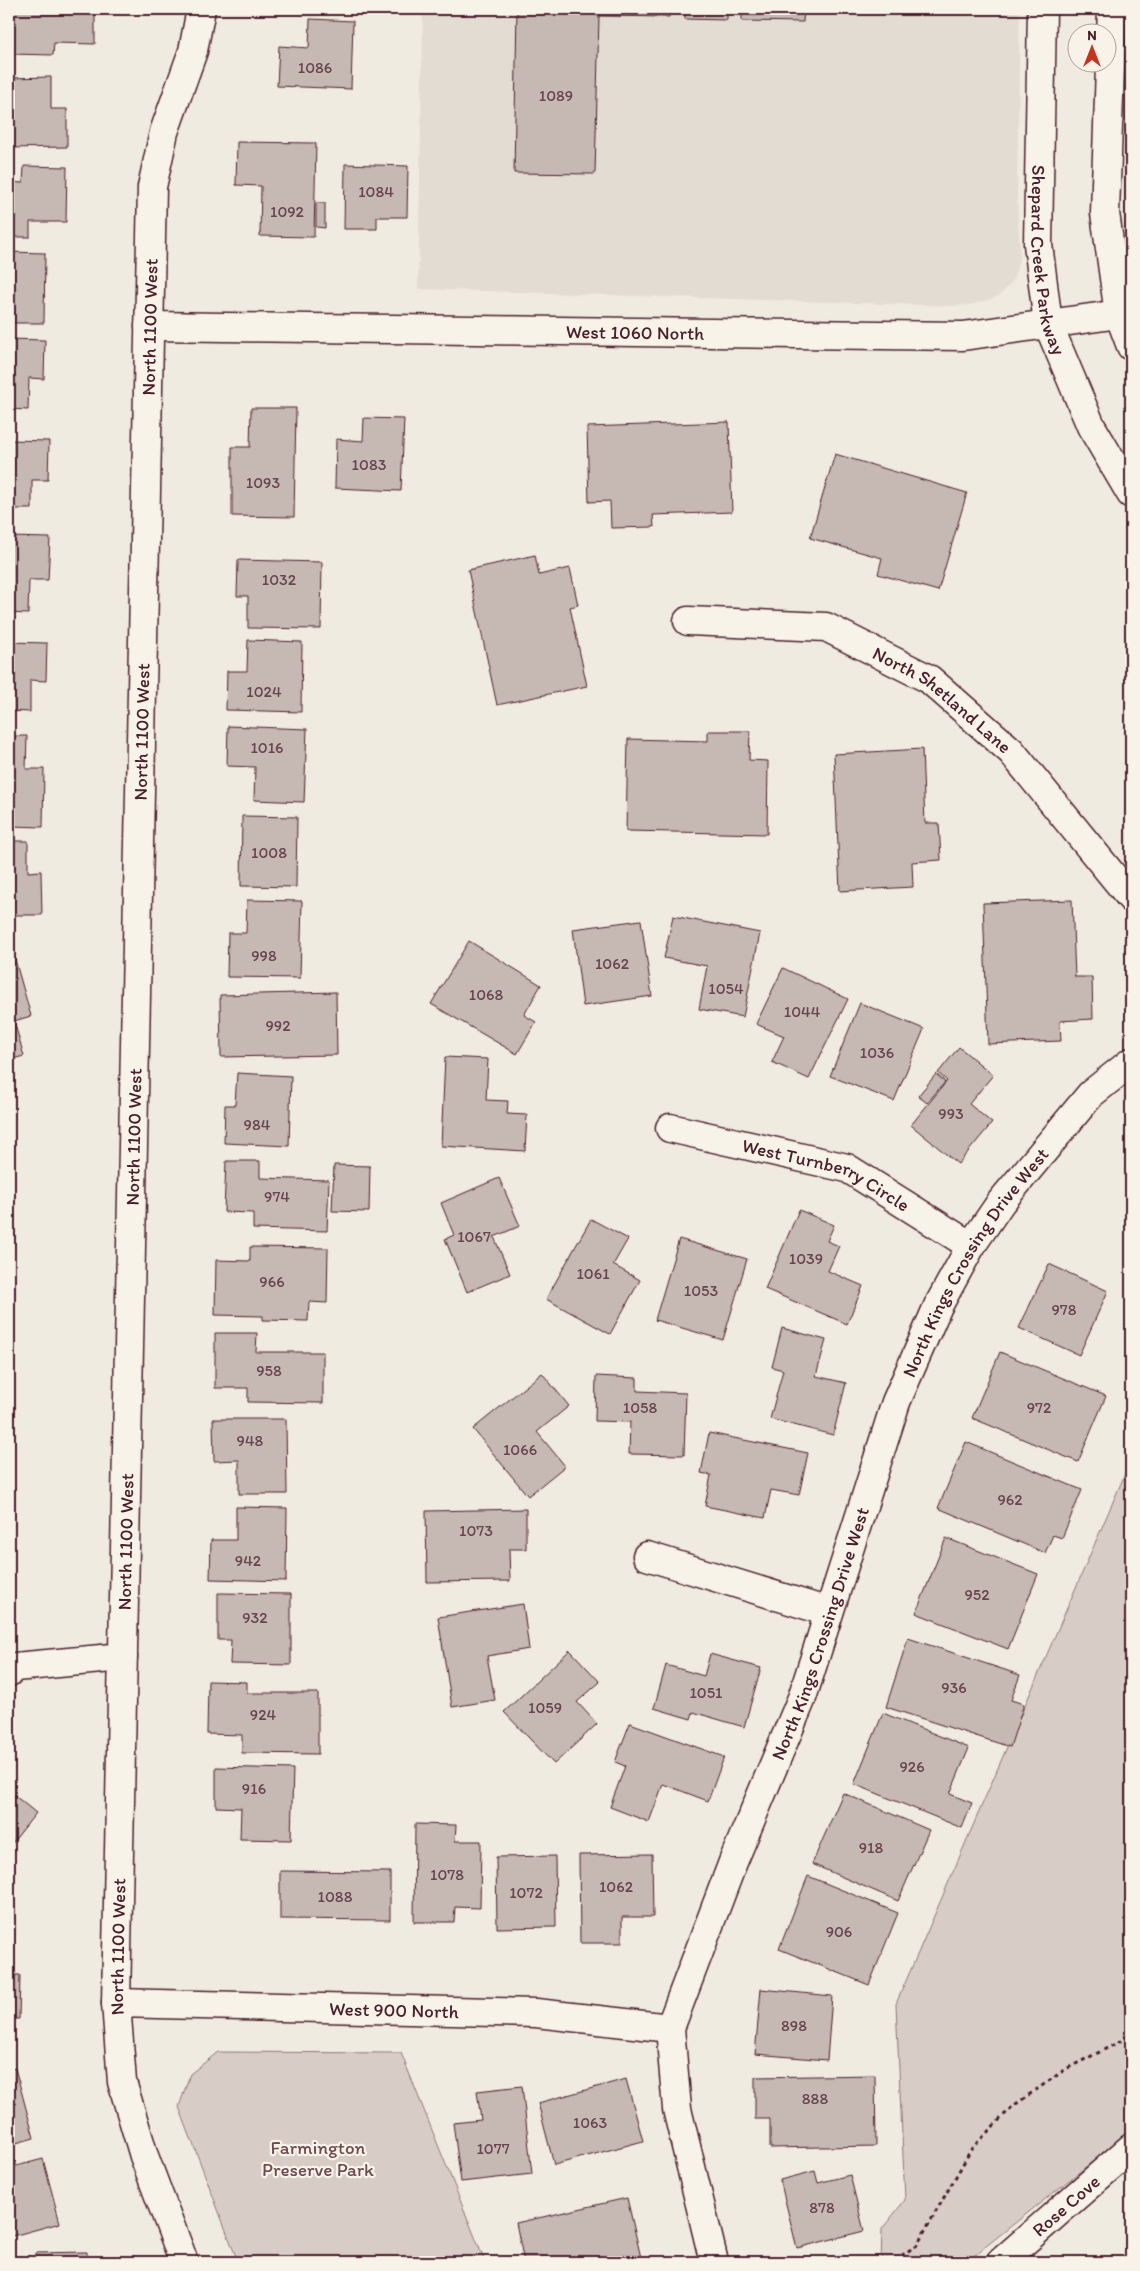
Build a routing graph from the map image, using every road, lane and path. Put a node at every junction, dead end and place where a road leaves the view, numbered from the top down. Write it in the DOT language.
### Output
graph roads {
  1 [pos="201,9"];
  2 [pos="1042,9"];
  3 [pos="1112,9"];
  4 [pos="1120,314"];
  5 [pos="1048,324"];
  6 [pos="149,326"];
  7 [pos="1131,346"];
  8 [pos="1131,494"];
  9 [pos="688,621"];
  10 [pos="1131,898"];
  11 [pos="1131,1062"];
  12 [pos="670,1128"];
  13 [pos="971,1246"];
  14 [pos="647,1556"];
  15 [pos="830,1612"];
  16 [pos="123,1657"];
  17 [pos="9,1672"];
  18 [pos="116,2003"];
  19 [pos="670,2028"];
  20 [pos="1131,2036"];
  21 [pos="1131,2148"];
  22 [pos="184,2262"];
  23 [pos="714,2262"];
  24 [pos="897,2262"];
  25 [pos="1001,2262"];
  1 -- 6 [label="street, North 1100 West"];
  2 -- 5 [label="street, Shepard Creek Parkway"];
  3 -- 4 [label="street"];
  4 -- 5 [label="street, West 1060 North"];
  4 -- 7 [label="street"];
  5 -- 6 [label="street, West 1060 North"];
  5 -- 8 [label="street, Shepard Creek Parkway"];
  6 -- 16 [label="street, North 1100 West"];
  9 -- 10 [label="street, North Shetland Lane"];
  11 -- 13 [label="street, North Kings Crossing Drive West"];
  12 -- 13 [label="street, West Turnberry Circle"];
  13 -- 15 [label="street, North Kings Crossing Drive West"];
  14 -- 15 [label="street"];
  15 -- 19 [label="street, North Kings Crossing Drive West"];
  16 -- 17 [label="street"];
  16 -- 18 [label="street, North 1100 West"];
  18 -- 19 [label="street, West 900 North"];
  18 -- 22 [label="street, North 1100 West"];
  19 -- 23 [label="street, North Kings Crossing Drive West"];
  20 -- 24 [label="path"];
  21 -- 25 [label="street, Rose Cove"];
}
